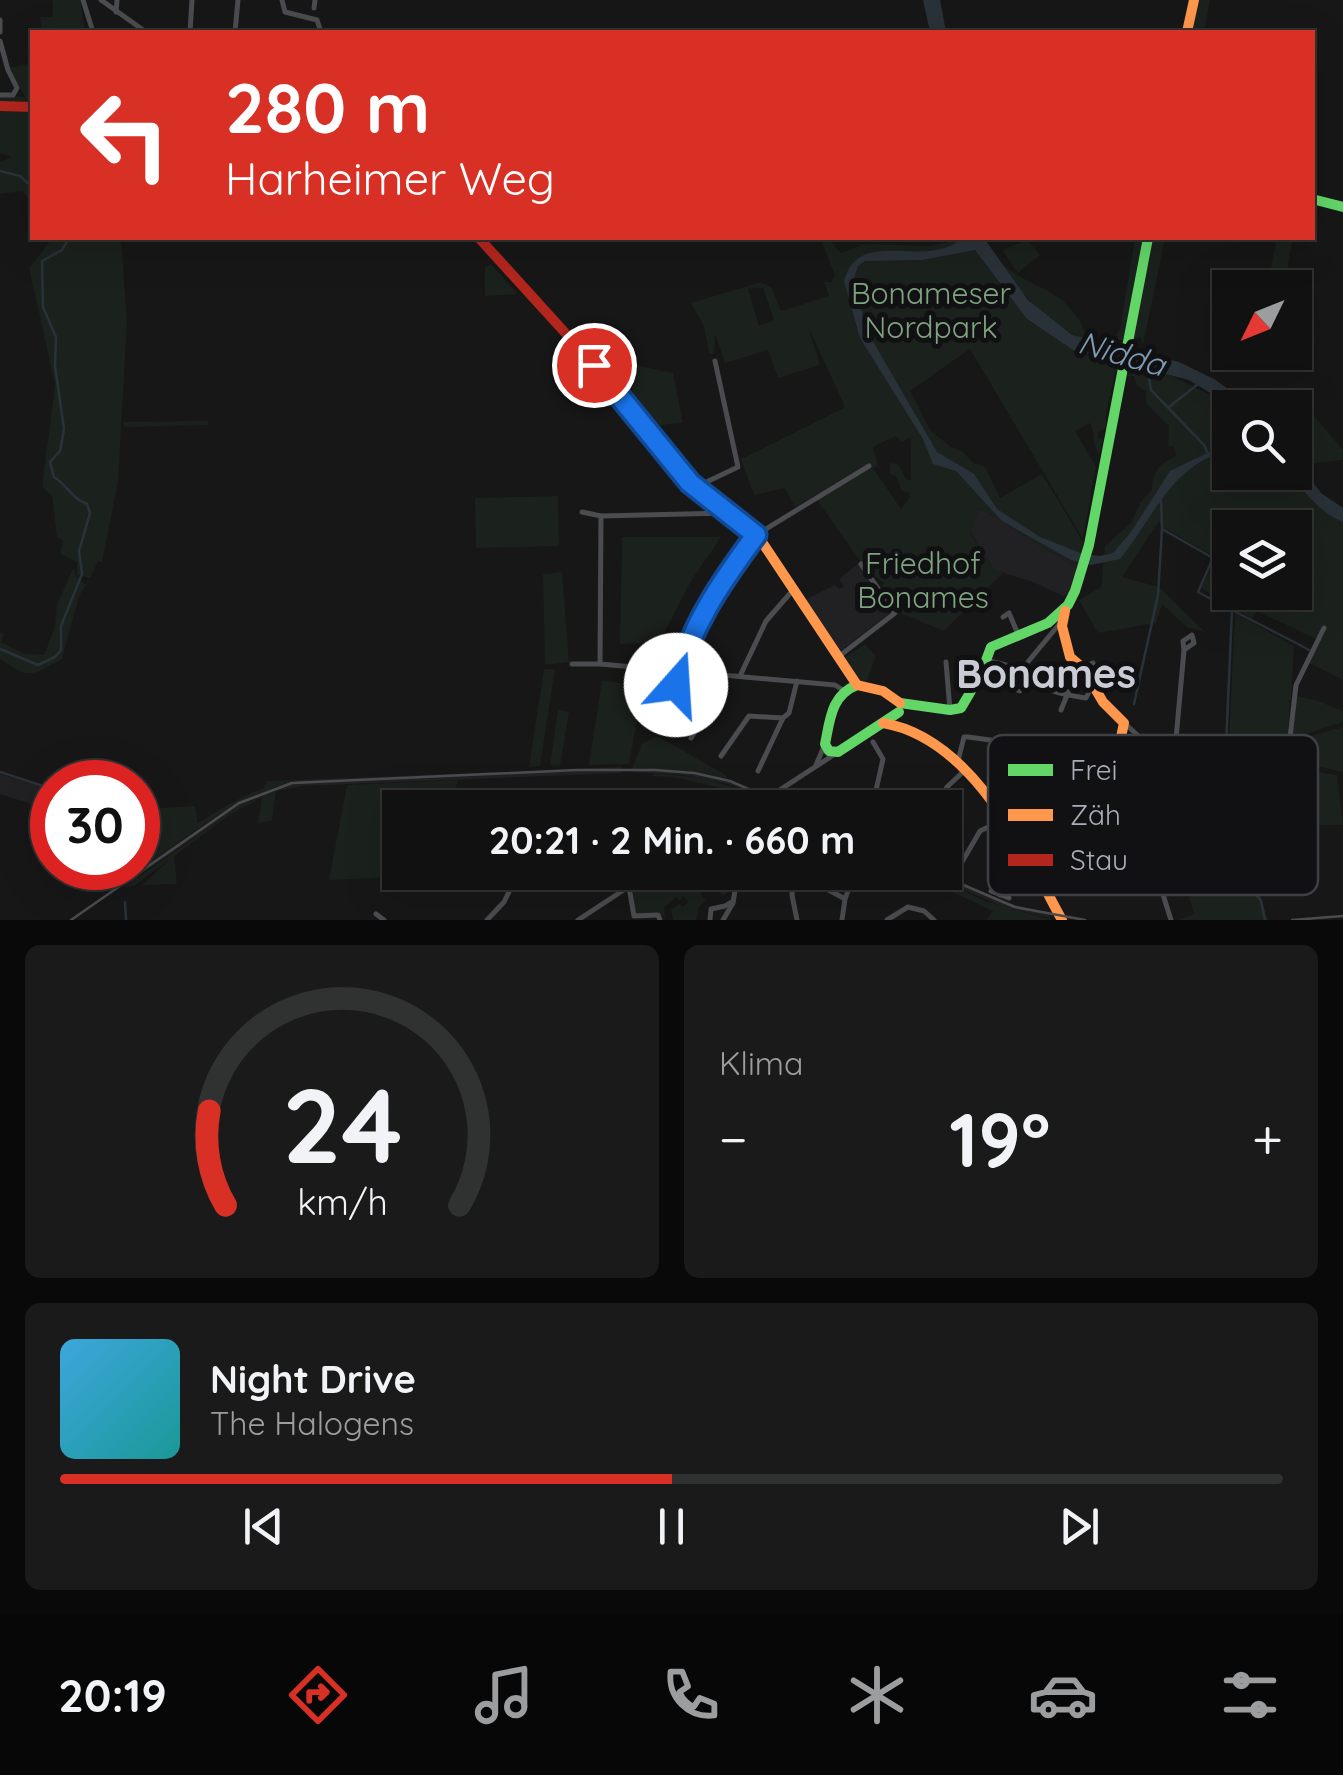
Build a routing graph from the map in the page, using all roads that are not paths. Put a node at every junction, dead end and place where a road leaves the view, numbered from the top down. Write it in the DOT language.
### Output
graph roads {
  1 [pos="83,0"];
  2 [pos="101,0"];
  3 [pos="117,0"];
  4 [pos="192,0"];
  5 [pos="238,0"];
  6 [pos="282,0"];
  7 [pos="315,0"];
  8 [pos="1194,0"];
  9 [pos="314,8"];
  10 [pos="116,12"];
  11 [pos="0,20"];
  12 [pos="93,30"];
  13 [pos="143,30"];
  14 [pos="190,30"];
  15 [pos="234,30"];
  16 [pos="320,30"];
  17 [pos="1187,30"];
  18 [pos="0,32"];
  19 [pos="0,40"];
  20 [pos="0,95"];
  21 [pos="0,106"];
  22 [pos="30,107"];
  23 [pos="1315,201"];
  24 [pos="1343,208"];
  25 [pos="481,240"];
  26 [pos="1148,240"];
  27 [pos="715,361"];
  28 [pos="869,466"];
  29 [pos="695,488"];
  30 [pos="582,512"];
  31 [pos="727,514"];
  32 [pos="601,516"];
  33 [pos="756,535"];
  34 [pos="860,564"];
  35 [pos="794,589"];
  36 [pos="1003,617"];
  37 [pos="1059,619"];
  38 [pos="1324,628"];
  39 [pos="1019,637"];
  40 [pos="1184,650"];
  41 [pos="838,657"];
  42 [pos="986,660"];
  43 [pos="946,662"];
  44 [pos="572,664"];
  45 [pos="600,664"];
  46 [pos="1083,664"];
  47 [pos="1012,668"];
  48 [pos="1022,669"];
  49 [pos="679,670"];
  50 [pos="716,674"];
  51 [pos="740,676"];
  52 [pos="797,682"];
  53 [pos="856,685"];
  54 [pos="1092,686"];
  55 [pos="843,690"];
  56 [pos="1020,691"];
  57 [pos="1068,695"];
  58 [pos="899,708"];
  59 [pos="950,710"];
  60 [pos="1061,710"];
  61 [pos="783,718"];
  62 [pos="657,723"];
  63 [pos="884,723"];
  64 [pos="1124,723"];
  65 [pos="690,726"];
  66 [pos="696,730"];
  67 [pos="910,732"];
  68 [pos="1121,735"];
  69 [pos="1138,735"];
  70 [pos="1176,735"];
  71 [pos="1290,735"];
  72 [pos="870,737"];
  73 [pos="691,738"];
  74 [pos="988,740"];
  75 [pos="825,744"];
  76 [pos="722,752"];
  77 [pos="838,752"];
  78 [pos="962,765"];
  79 [pos="814,768"];
  80 [pos="758,772"];
  81 [pos="780,790"];
  82 [pos="876,790"];
  83 [pos="945,790"];
  84 [pos="988,791"];
  85 [pos="988,827"];
  86 [pos="965,862"];
  87 [pos="510,890"];
  88 [pos="624,890"];
  89 [pos="630,890"];
  90 [pos="735,890"];
  91 [pos="793,890"];
  92 [pos="828,890"];
  93 [pos="848,890"];
  94 [pos="1000,895"];
  95 [pos="1048,895"];
  96 [pos="1164,895"];
  97 [pos="734,898"];
  98 [pos="1009,898"];
  99 [pos="844,899"];
  100 [pos="718,907"];
  101 [pos="376,914"];
  102 [pos="724,918"];
  103 [pos="384,920"];
  104 [pos="487,920"];
  105 [pos="578,920"];
  106 [pos="660,920"];
  107 [pos="710,920"];
  108 [pos="797,920"];
  109 [pos="842,920"];
  110 [pos="887,920"];
  111 [pos="934,920"];
  112 [pos="1062,920"];
  113 [pos="1172,920"];
  1 -- 12 [label="street"];
  2 -- 10 [label="street"];
  3 -- 10 [label="street"];
  4 -- 14 [label="street"];
  5 -- 15 [label="street"];
  6 -- 16 [label="street"];
  7 -- 9 [label="street"];
  8 -- 17 [label="street"];
  10 -- 13 [label="street"];
  11 -- 18 [label="street"];
  19 -- 20 [label="street"];
  21 -- 22 [label="street"];
  23 -- 24 [label="street"];
  25 -- 29 [label="street"];
  26 -- 37 [label="street"];
  27 -- 29 [label="street"];
  28 -- 33 [label="street"];
  29 -- 31 [label="street"];
  30 -- 32 [label="street"];
  31 -- 32 [label="street"];
  31 -- 33 [label="street"];
  32 -- 45 [label="street"];
  33 -- 35 [label="street"];
  33 -- 49 [label="street"];
  34 -- 41 [label="street"];
  35 -- 41 [label="street"];
  35 -- 51 [label="street"];
  36 -- 39 [label="street"];
  37 -- 39 [label="street"];
  37 -- 46 [label="street"];
  37 -- 48 [label="street"];
  38 -- 71 [label="street"];
  39 -- 42 [label="street"];
  40 -- 70 [label="street"];
  41 -- 53 [label="street"];
  42 -- 47 [label="street"];
  42 -- 59 [label="street"];
  43 -- 59 [label="street"];
  44 -- 45 [label="street"];
  45 -- 49 [label="street"];
  46 -- 54 [label="street"];
  46 -- 57 [label="street"];
  47 -- 48 [label="street"];
  47 -- 56 [label="street"];
  48 -- 57 [label="street"];
  49 -- 50 [label="street"];
  49 -- 62 [label="street"];
  50 -- 51 [label="street"];
  50 -- 66 [label="street"];
  51 -- 52 [label="street"];
  52 -- 55 [label="street"];
  52 -- 61 [label="street"];
  53 -- 55 [label="street"];
  53 -- 58 [label="street"];
  54 -- 57 [label="street"];
  54 -- 64 [label="street"];
  55 -- 75 [label="street"];
  57 -- 60 [label="street"];
  58 -- 59 [label="street"];
  58 -- 63 [label="street"];
  58 -- 67 [label="street"];
  61 -- 76 [label="street"];
  61 -- 80 [label="street"];
  63 -- 67 [label="street"];
  63 -- 72 [label="street"];
  64 -- 68 [label="street"];
  64 -- 69 [label="street"];
  65 -- 66 [label="street"];
  66 -- 73 [label="street"];
  67 -- 78 [label="street"];
  72 -- 77 [label="street"];
  72 -- 82 [label="street"];
  74 -- 78 [label="street"];
  75 -- 77 [label="street"];
  75 -- 79 [label="street"];
  77 -- 79 [label="street"];
  78 -- 83 [label="street"];
  78 -- 84 [label="street"];
  79 -- 81 [label="street"];
  85 -- 86 [label="street"];
  87 -- 104 [label="street"];
  88 -- 105 [label="street"];
  89 -- 106 [label="street"];
  90 -- 97 [label="street"];
  91 -- 108 [label="street"];
  92 -- 99 [label="street"];
  93 -- 99 [label="street"];
  94 -- 98 [label="street"];
  95 -- 112 [label="street"];
  96 -- 113 [label="street"];
  97 -- 100 [label="street"];
  97 -- 102 [label="street"];
  99 -- 109 [label="street"];
  100 -- 102 [label="street"];
  100 -- 107 [label="street"];
  101 -- 103 [label="street"];
  110 -- 111 [label="street"];
}
